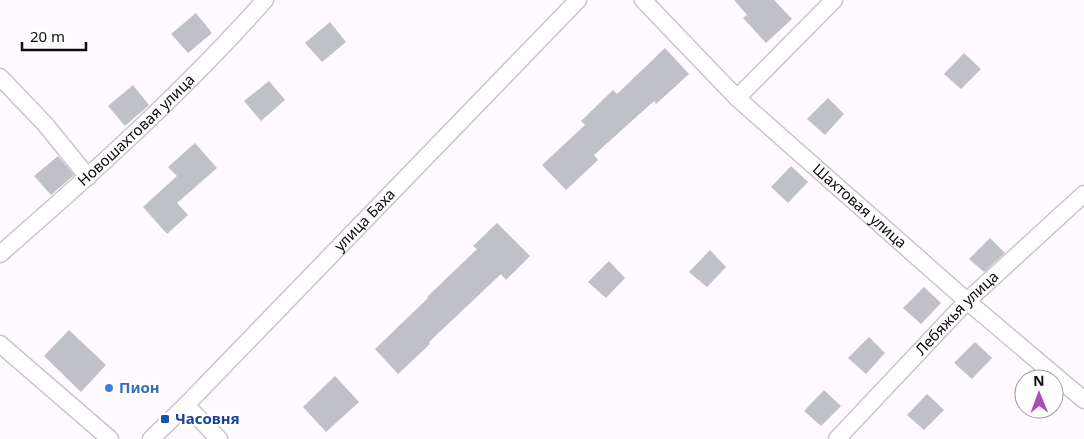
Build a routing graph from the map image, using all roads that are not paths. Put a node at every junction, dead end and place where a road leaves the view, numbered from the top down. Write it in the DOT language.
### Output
graph roads {
  1 [pos="265,0"];
  2 [pos="578,0"];
  3 [pos="643,0"];
  4 [pos="834,0"];
  5 [pos="0,77"];
  6 [pos="737,98"];
  7 [pos="88,178"];
  8 [pos="1084,194"];
  9 [pos="0,254"];
  10 [pos="968,301"];
  11 [pos="0,344"];
  12 [pos="1084,400"];
  13 [pos="186,405"];
  14 [pos="110,439"];
  15 [pos="151,439"];
  16 [pos="219,439"];
  17 [pos="837,439"];
  1 -- 7 [label="street, Новошахтовая улица"];
  2 -- 13 [label="street, улица Баха"];
  3 -- 6 [label="street, Шахтовая улица"];
  4 -- 6 [label="street"];
  5 -- 7 [label="street"];
  6 -- 10 [label="street, Шахтовая улица"];
  7 -- 9 [label="street, Новошахтовая улица"];
  8 -- 10 [label="street, Лебяжья улица"];
  10 -- 12 [label="street, Шахтовая улица"];
  10 -- 17 [label="street, Лебяжья улица"];
  11 -- 14 [label="street"];
  13 -- 15 [label="street, улица Баха"];
  13 -- 16 [label="street"];
}
